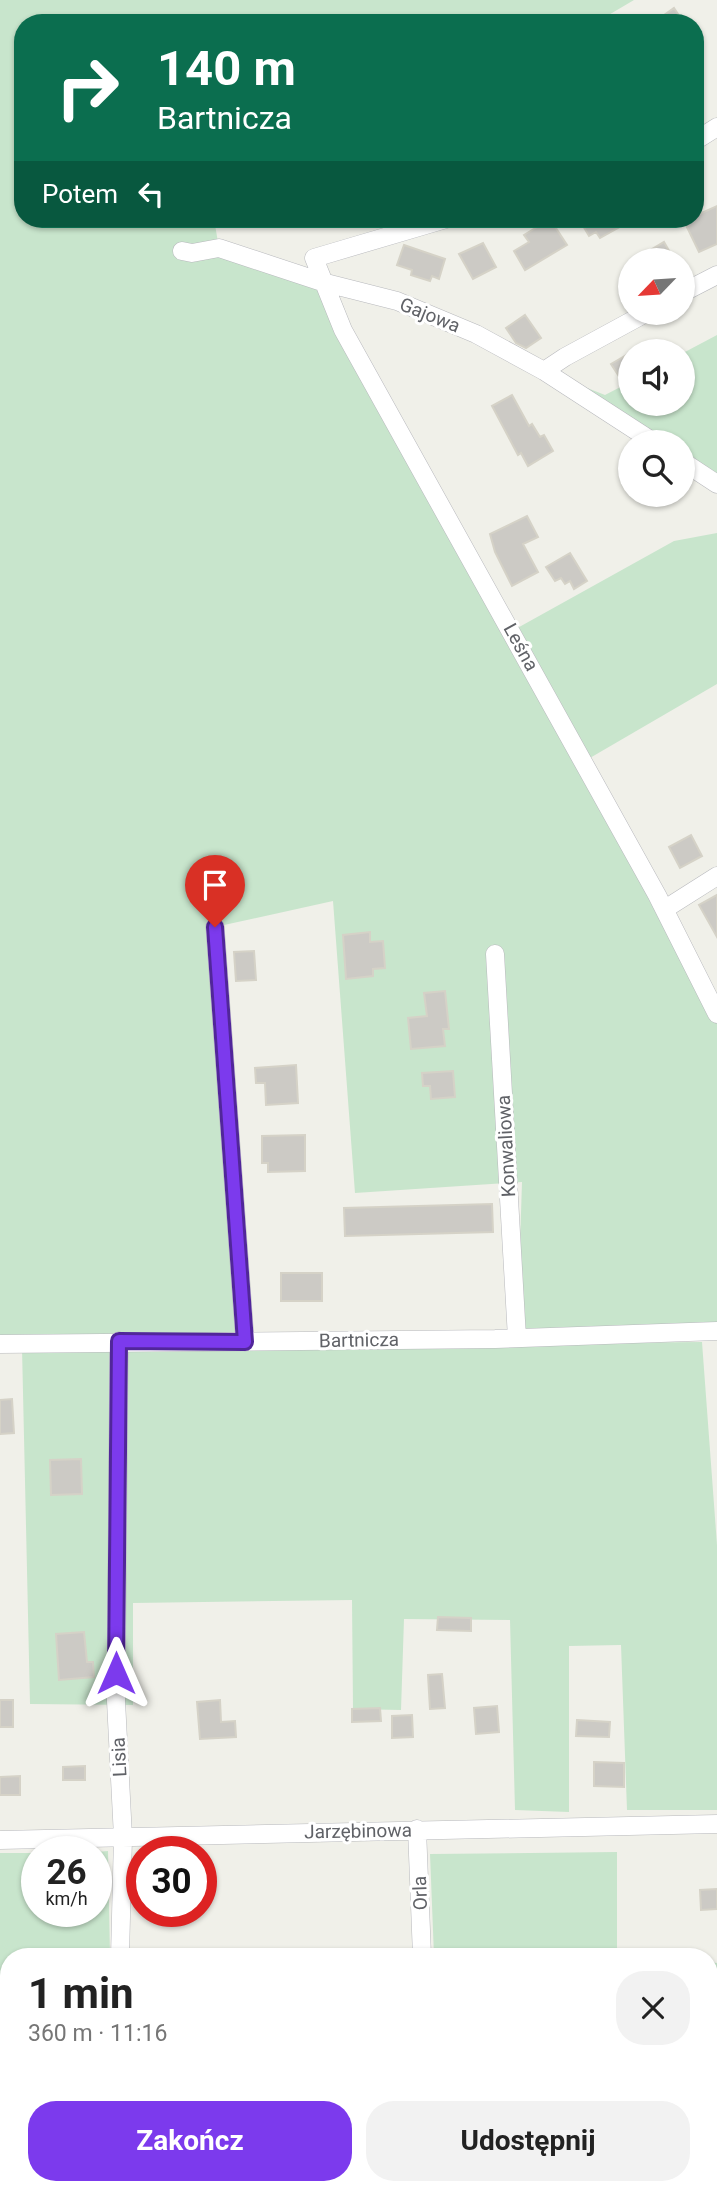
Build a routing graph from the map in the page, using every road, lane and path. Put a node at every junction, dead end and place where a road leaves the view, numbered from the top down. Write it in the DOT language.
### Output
graph roads {
  1 [pos="416,228"];
  2 [pos="183,251"];
  3 [pos="717,275"];
  4 [pos="322,282"];
  5 [pos="695,286"];
  6 [pos="622,326"];
  7 [pos="544,372"];
  8 [pos="634,430"];
  9 [pos="695,470"];
  10 [pos="717,484"];
  11 [pos="717,876"];
  12 [pos="665,909"];
  13 [pos="215,927"];
  14 [pos="495,954"];
  15 [pos="717,1014"];
  16 [pos="717,1331"];
  17 [pos="517,1338"];
  18 [pos="119,1341"];
  19 [pos="245,1342"];
  20 [pos="0,1343"];
  21 [pos="717,1824"];
  22 [pos="417,1829"];
  23 [pos="123,1837"];
  24 [pos="0,1840"];
  25 [pos="120,1948"];
  26 [pos="422,1948"];
  1 -- 4 [label="street"];
  2 -- 4 [label="street, Gajowa"];
  3 -- 5 [label="street"];
  4 -- 7 [label="street, Gajowa"];
  4 -- 12 [label="street, Leśna"];
  6 -- 7 [label="street"];
  7 -- 8 [label="street, Gajowa"];
  9 -- 10 [label="street"];
  11 -- 12 [label="street"];
  12 -- 15 [label="street, Leśna"];
  13 -- 19 [label="street"];
  14 -- 17 [label="street, Konwaliowa"];
  16 -- 17 [label="street, Bartnicza"];
  17 -- 19 [label="street, Bartnicza"];
  18 -- 19 [label="street, Bartnicza"];
  18 -- 20 [label="street, Bartnicza"];
  18 -- 23 [label="street, Lisia"];
  21 -- 22 [label="street, Jarzębinowa"];
  22 -- 23 [label="street, Jarzębinowa"];
  22 -- 26 [label="street, Orla"];
  23 -- 24 [label="street, Jarzębinowa"];
  23 -- 25 [label="street, Lisia"];
}
